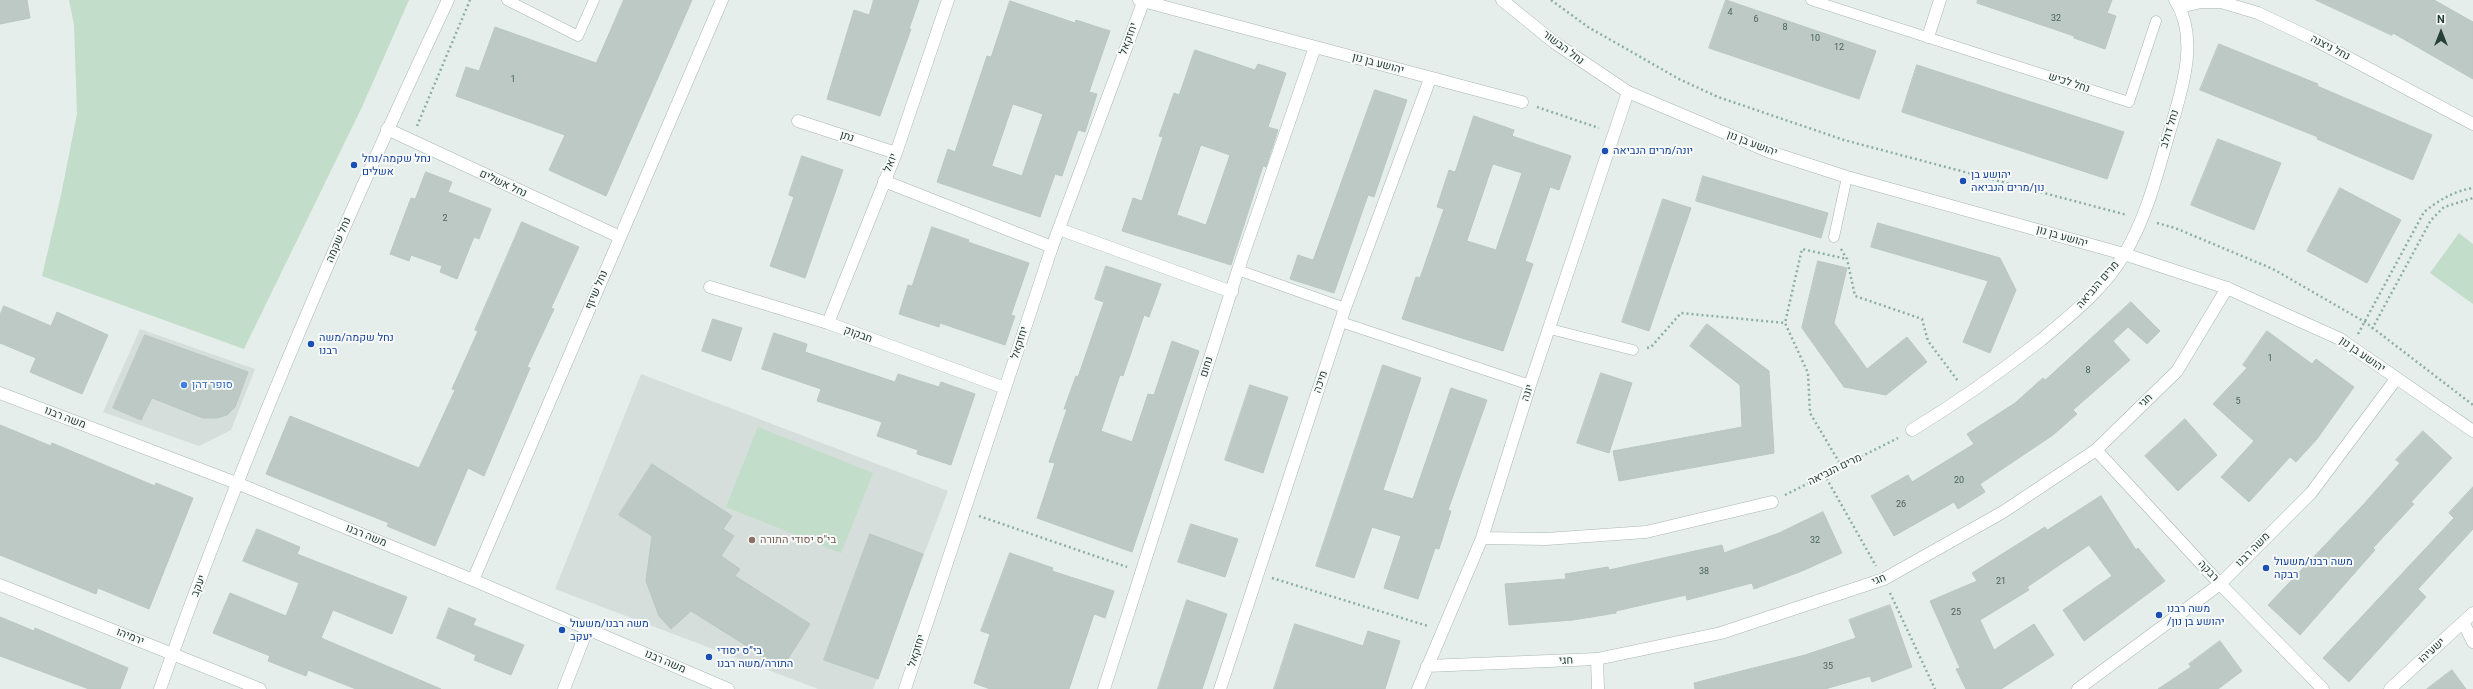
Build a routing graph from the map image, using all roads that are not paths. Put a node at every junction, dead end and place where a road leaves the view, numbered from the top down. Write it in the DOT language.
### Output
graph roads {
  1 [pos="448,0"];
  2 [pos="507,0"];
  3 [pos="594,0"];
  4 [pos="722,0"];
  5 [pos="948,0"];
  6 [pos="1142,0"];
  7 [pos="1502,0"];
  8 [pos="1811,0"];
  9 [pos="1940,0"];
  10 [pos="2177,3"];
  11 [pos="2156,21"];
  12 [pos="1928,37"];
  13 [pos="1315,47"];
  14 [pos="1430,79"];
  15 [pos="1628,92"];
  16 [pos="1522,102"];
  17 [pos="798,121"];
  18 [pos="2473,124"];
  19 [pos="387,129"];
  20 [pos="896,153"];
  21 [pos="1847,177"];
  22 [pos="884,181"];
  23 [pos="1059,229"];
  24 [pos="620,237"];
  25 [pos="1834,237"];
  26 [pos="1052,247"];
  27 [pos="2124,254"];
  28 [pos="1238,270"];
  29 [pos="710,287"];
  30 [pos="2227,288"];
  31 [pos="1232,292"];
  32 [pos="1345,308"];
  33 [pos="1341,322"];
  34 [pos="828,323"];
  35 [pos="1550,329"];
  36 [pos="1633,350"];
  37 [pos="2396,379"];
  38 [pos="1530,385"];
  39 [pos="1005,388"];
  40 [pos="0,393"];
  41 [pos="1912,430"];
  42 [pos="2473,431"];
  43 [pos="2096,450"];
  44 [pos="239,484"];
  45 [pos="1772,502"];
  46 [pos="1482,538"];
  47 [pos="473,580"];
  48 [pos="2220,584"];
  49 [pos="0,585"];
  50 [pos="2473,613"];
  51 [pos="2463,622"];
  52 [pos="588,630"];
  53 [pos="2473,642"];
  54 [pos="173,654"];
  55 [pos="1597,659"];
  56 [pos="1427,666"];
  57 [pos="160,689"];
  58 [pos="260,689"];
  59 [pos="564,689"];
  60 [pos="728,689"];
  61 [pos="905,689"];
  62 [pos="1104,689"];
  63 [pos="1220,689"];
  64 [pos="1418,689"];
  65 [pos="1598,689"];
  66 [pos="2078,689"];
  67 [pos="2323,689"];
  68 [pos="2390,689"];
  1 -- 19 [label="street, נחל שקמה"];
  2 -- 3 [label="lane"];
  4 -- 24 [label="street, נחל שיזף"];
  5 -- 20 [label="street, יואל"];
  6 -- 13 [label="street, יהושע בן נון"];
  6 -- 23 [label="street, יחזקאל"];
  7 -- 15 [label="street, נחל הבשור"];
  8 -- 12 [label="lane, נחל לכיש"];
  9 -- 12 [label="street"];
  10 -- 18 [label="street, נחל ניצנה"];
  10 -- 27 [label="street, נחל דולב"];
  11 -- 12 [label="lane, נחל לכיש"];
  13 -- 14 [label="street, יהושע בן נון"];
  13 -- 28 [label="street, נחום"];
  14 -- 16 [label="street, יהושע בן נון"];
  14 -- 32 [label="street, מיכה"];
  15 -- 21 [label="street, יהושע בן נון"];
  15 -- 35 [label="street, יונה"];
  17 -- 20 [label="street, נתן"];
  19 -- 24 [label="street, נחל אשלים"];
  19 -- 44 [label="street, נחל שקמה"];
  20 -- 22 [label="street, יואל"];
  21 -- 25 [label="lane"];
  21 -- 27 [label="street, יהושע בן נון"];
  22 -- 26 [label="street"];
  22 -- 34 [label="street, יואל"];
  23 -- 26 [label="street, יחזקאל"];
  23 -- 31 [label="street"];
  24 -- 47 [label="street, נחל שיזף"];
  26 -- 39 [label="street, יחזקאל"];
  27 -- 30 [label="street, יהושע בן נון"];
  27 -- 41 [label="street, מרים הנביאה"];
  28 -- 31 [label="street, נחום"];
  28 -- 32 [label="lane"];
  29 -- 34 [label="street, חבקוק"];
  30 -- 37 [label="street, יהושע בן נון"];
  30 -- 43 [label="street, חגי"];
  31 -- 62 [label="street, נחום"];
  32 -- 33 [label="street, מיכה"];
  33 -- 38 [label="lane"];
  33 -- 63 [label="street, מיכה"];
  34 -- 39 [label="street, חבקוק"];
  35 -- 36 [label="lane"];
  35 -- 38 [label="street, יונה"];
  37 -- 42 [label="street, יהושע בן נון"];
  37 -- 48 [label="street, משה רבנו"];
  38 -- 46 [label="street, יונה"];
  39 -- 61 [label="street, יחזקאל"];
  40 -- 44 [label="street, משה רבנו"];
  43 -- 48 [label="street, רבקה"];
  43 -- 55 [label="street, חגי"];
  44 -- 47 [label="street, משה רבנו"];
  44 -- 54 [label="street, יעקב"];
  45 -- 46 [label="street"];
  46 -- 56 [label="street, יונה"];
  47 -- 52 [label="street, משה רבנו"];
  48 -- 66 [label="street, משה רבנו"];
  48 -- 67 [label="street, רבקה"];
  49 -- 54 [label="street, ירמיהו"];
  50 -- 51 [label="street, ישעיהו"];
  51 -- 53 [label="street"];
  51 -- 68 [label="street, ישעיהו"];
  52 -- 59 [label="street"];
  52 -- 60 [label="street, משה רבנו"];
  54 -- 57 [label="street, יעקב"];
  54 -- 58 [label="street, ירמיהו"];
  55 -- 56 [label="street, חגי"];
  55 -- 65 [label="street"];
  56 -- 64 [label="street, יונה"];
}
